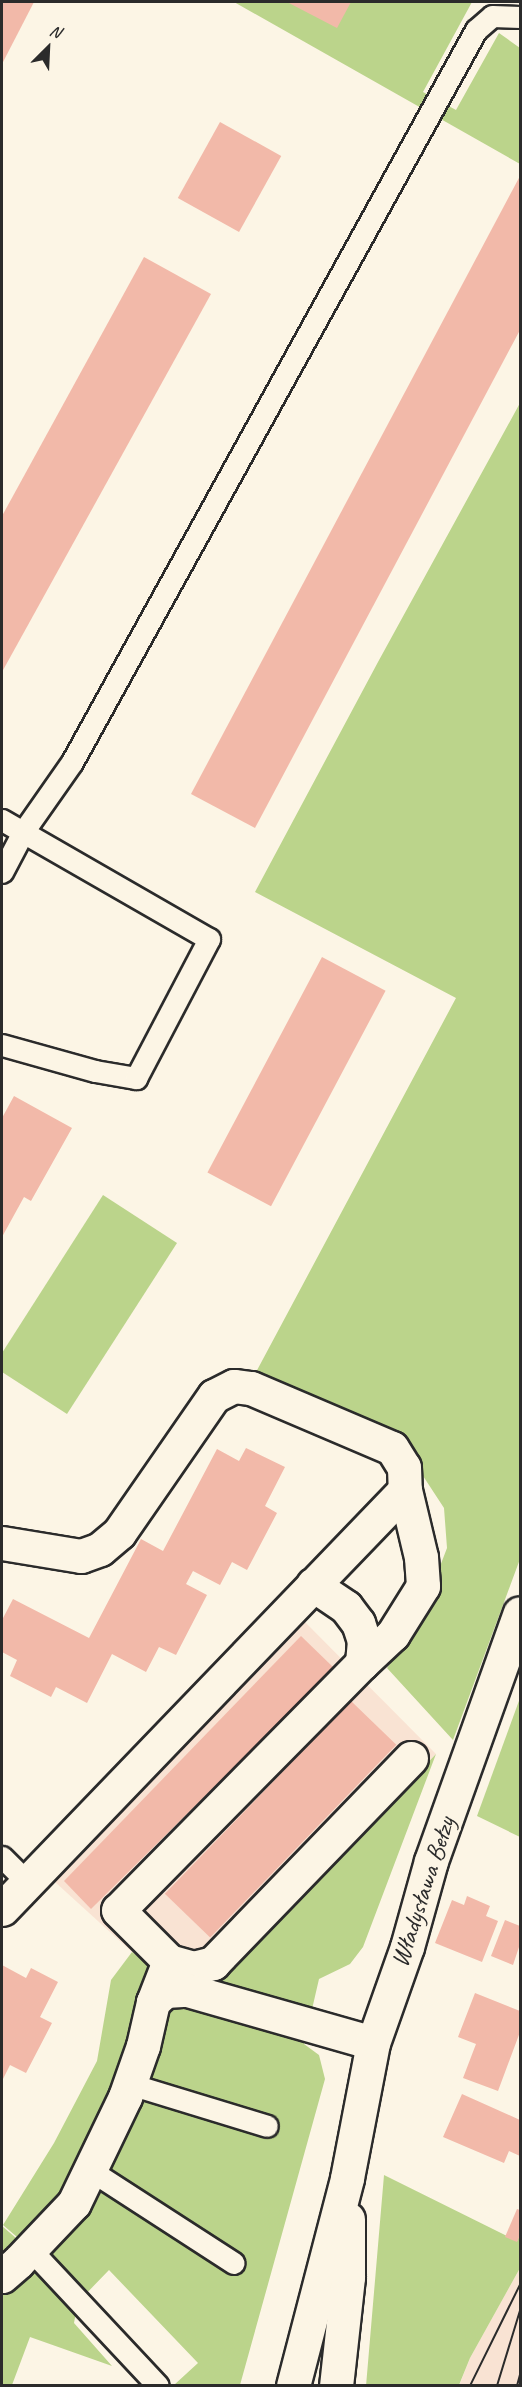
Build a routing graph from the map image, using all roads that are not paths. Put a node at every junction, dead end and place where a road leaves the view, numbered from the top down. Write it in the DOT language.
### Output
graph roads {
  1 [pos="520,17"];
  2 [pos="2,820"];
  3 [pos="23,832"];
  4 [pos="2,872"];
  5 [pos="2,1045"];
  6 [pos="405,1490"];
  7 [pos="2,1543"];
  8 [pos="314,1585"];
  9 [pos="520,1613"];
  10 [pos="362,1663"];
  11 [pos="411,1758"];
  12 [pos="2,1857"];
  13 [pos="26,1881"];
  14 [pos="2,1909"];
  15 [pos="169,1961"];
  16 [pos="153,2002"];
  17 [pos="373,2043"];
  18 [pos="130,2084"];
  19 [pos="267,2126"];
  20 [pos="90,2170"];
  21 [pos="347,2178"];
  22 [pos="30,2249"];
  23 [pos="234,2263"];
  24 [pos="2,2276"];
  25 [pos="158,2385"];
  26 [pos="293,2385"];
  27 [pos="336,2385"];
  1 -- 3 [label="lane"];
  2 -- 3 [label="lane"];
  3 -- 4 [label="lane"];
  3 -- 5 [label="lane"];
  6 -- 7 [label="street"];
  6 -- 8 [label="street"];
  6 -- 10 [label="street"];
  8 -- 10 [label="street"];
  8 -- 13 [label="street"];
  9 -- 17 [label="street, Władysława Bełzy"];
  10 -- 15 [label="street"];
  11 -- 15 [label="street"];
  12 -- 13 [label="lane"];
  13 -- 14 [label="street"];
  15 -- 16 [label="street"];
  16 -- 17 [label="street"];
  16 -- 18 [label="street"];
  17 -- 21 [label="street, Władysława Bełzy"];
  18 -- 19 [label="lane"];
  18 -- 20 [label="street"];
  20 -- 22 [label="street"];
  20 -- 23 [label="lane"];
  21 -- 26 [label="street, Władysława Bełzy"];
  21 -- 27 [label="street, Władysława Bełzy"];
  22 -- 24 [label="street"];
  22 -- 25 [label="lane"];
}
